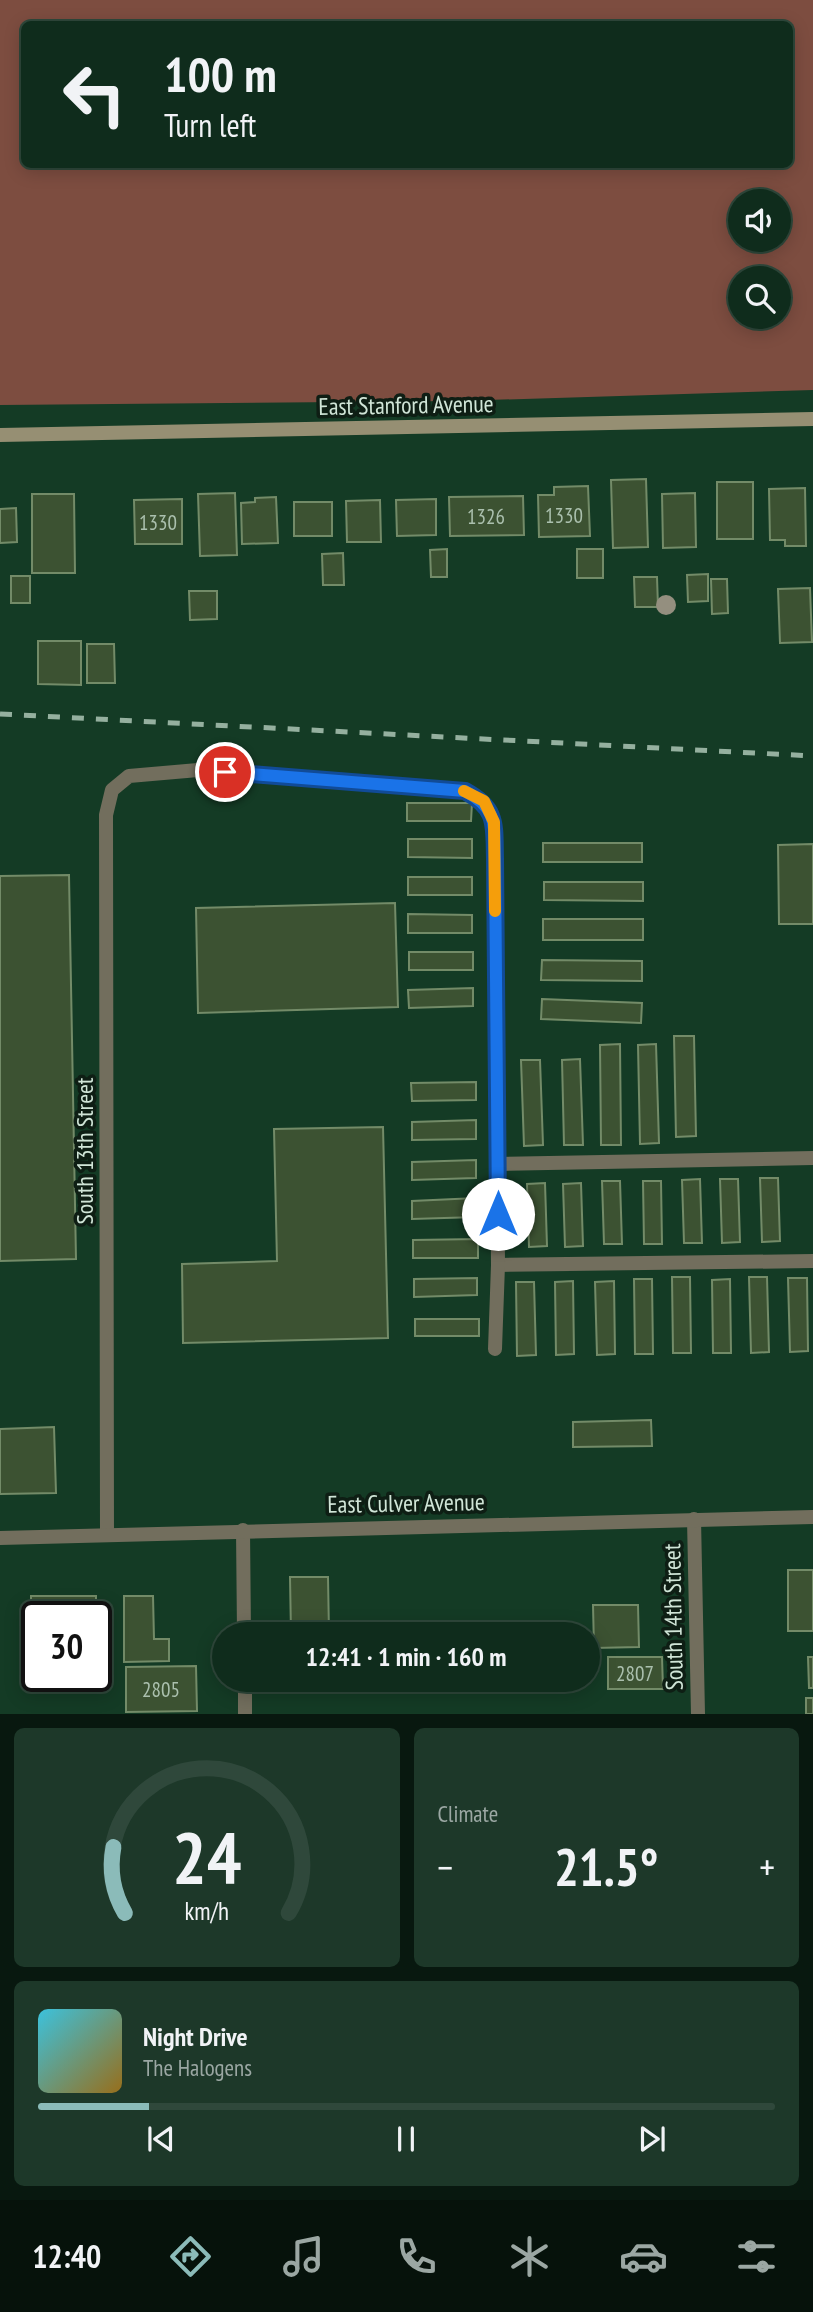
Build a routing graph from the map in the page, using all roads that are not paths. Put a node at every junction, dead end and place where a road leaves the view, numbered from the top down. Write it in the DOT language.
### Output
graph roads {
  1 [pos="813,419"];
  2 [pos="0,435"];
  3 [pos="813,1157"];
  4 [pos="498,1164"];
  5 [pos="813,1261"];
  6 [pos="498,1265"];
  7 [pos="495,1349"];
  8 [pos="813,1517"];
  9 [pos="694,1519"];
  10 [pos="243,1530"];
  11 [pos="107,1535"];
  12 [pos="0,1538"];
  13 [pos="244,1622"];
  14 [pos="245,1692"];
  15 [pos="245,1713"];
  16 [pos="698,1713"];
  1 -- 2 [label="main road, East Stanford Avenue"];
  3 -- 4 [label="street"];
  4 -- 6 [label="street"];
  4 -- 11 [label="street, South 13th Street"];
  5 -- 6 [label="street"];
  6 -- 7 [label="street"];
  8 -- 9 [label="street, East Culver Avenue"];
  9 -- 10 [label="street, East Culver Avenue"];
  9 -- 16 [label="street, South 14th Street"];
  10 -- 11 [label="street, East Culver Avenue"];
  10 -- 13 [label="street"];
  11 -- 12 [label="street, East Culver Avenue"];
  14 -- 15 [label="street"];
}
